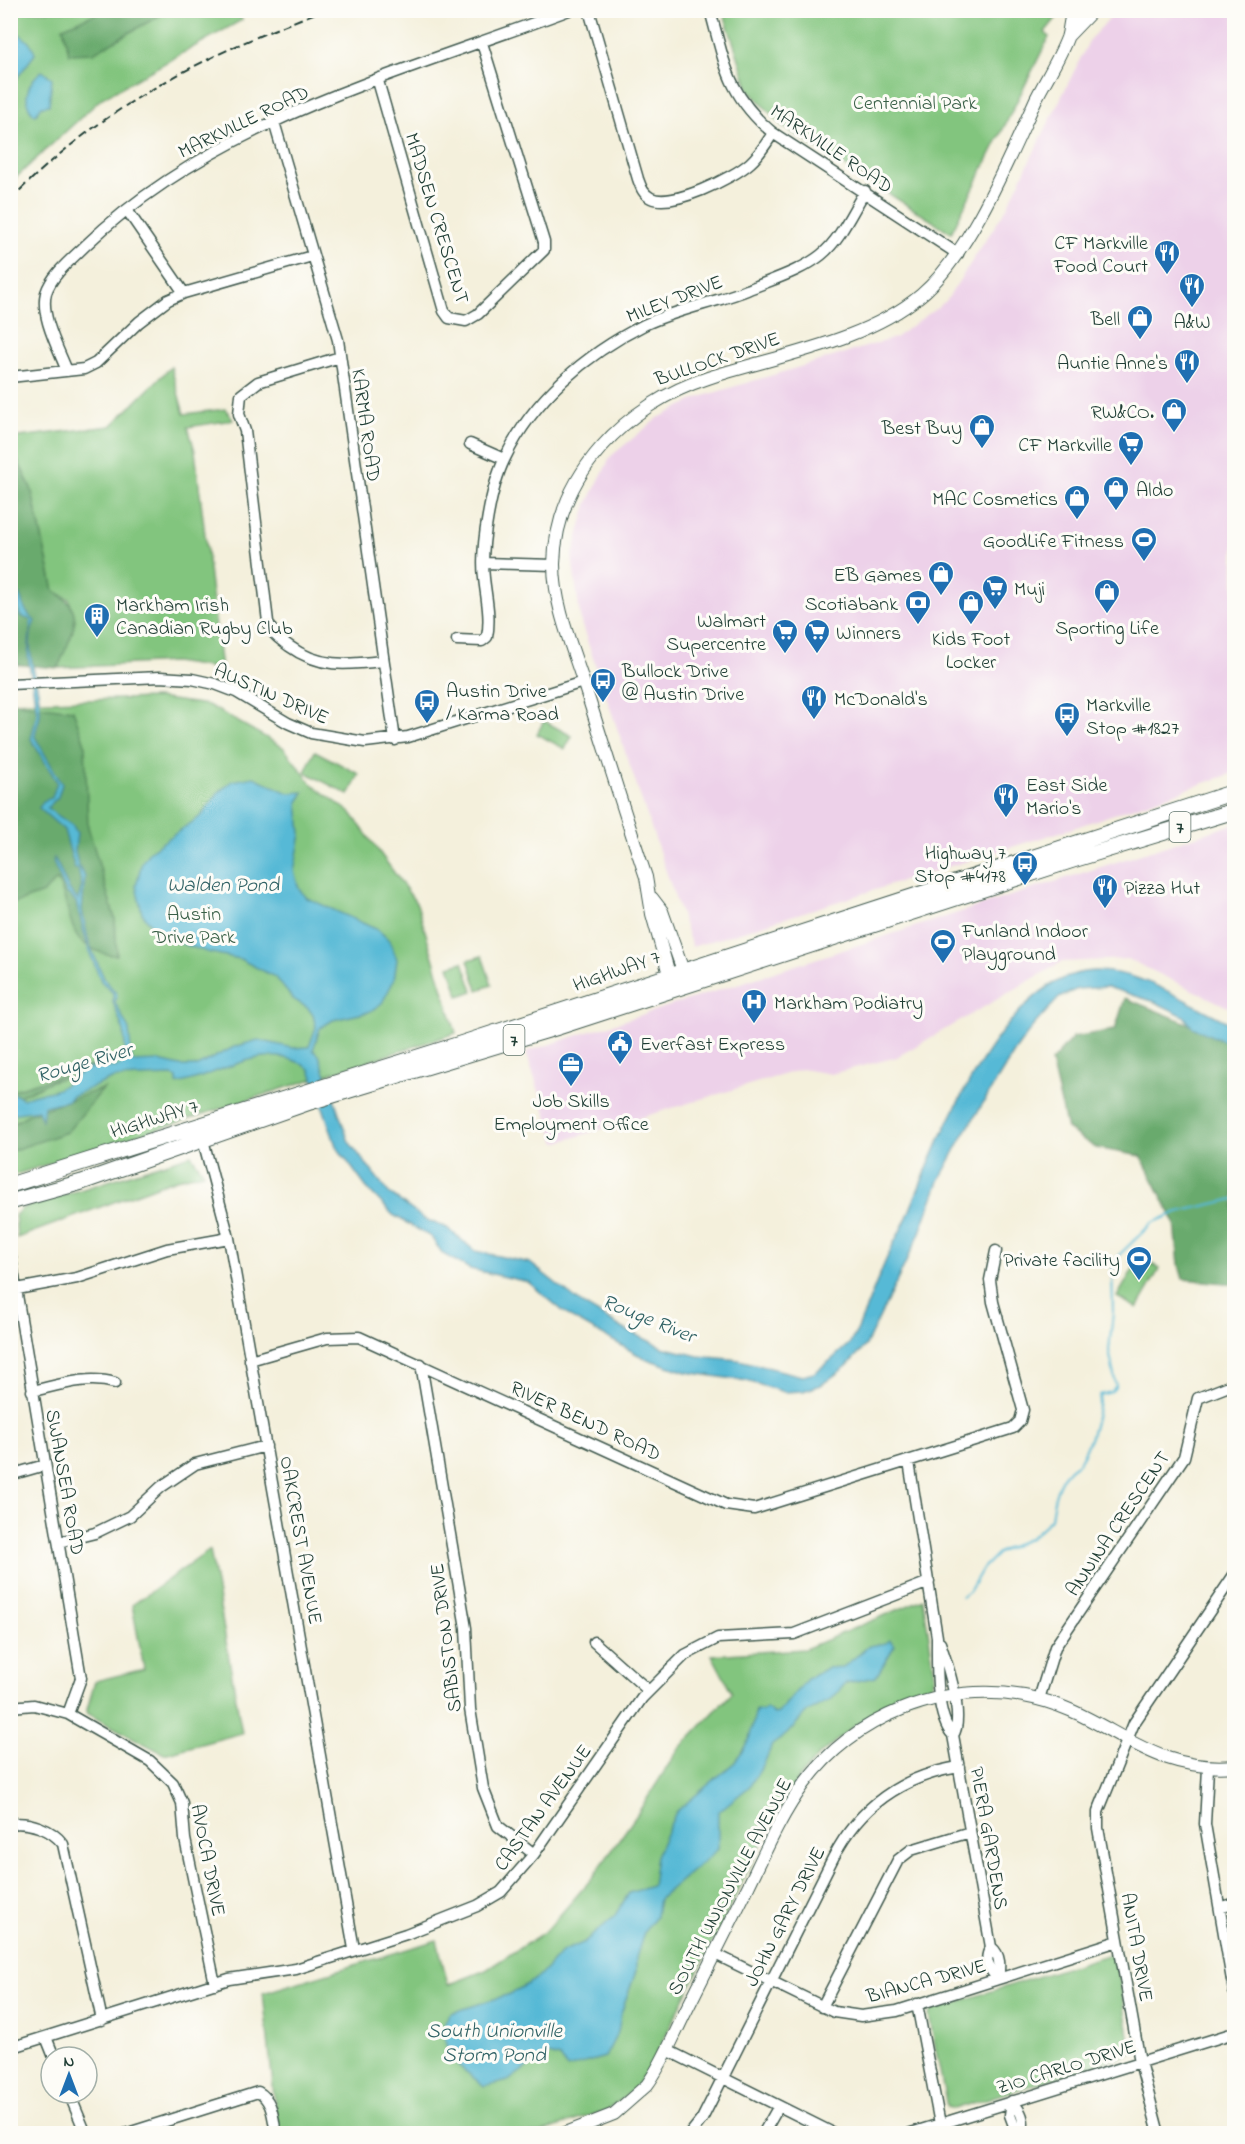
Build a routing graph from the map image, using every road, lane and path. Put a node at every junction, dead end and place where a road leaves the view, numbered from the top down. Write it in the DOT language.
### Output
graph roads {
  1 [pos="569,10"];
  2 [pos="589,10"];
  3 [pos="710,10"];
  4 [pos="1074,10"];
  5 [pos="1093,10"];
  6 [pos="1068,36"];
  7 [pos="483,43"];
  8 [pos="378,81"];
  9 [pos="274,122"];
  10 [pos="773,133"];
  11 [pos="865,191"];
  12 [pos="127,210"];
  13 [pos="958,254"];
  14 [pos="312,256"];
  15 [pos="184,293"];
  16 [pos="340,357"];
  17 [pos="67,371"];
  18 [pos="10,377"];
  19 [pos="470,444"];
  20 [pos="504,459"];
  21 [pos="484,563"];
  22 [pos="554,565"];
  23 [pos="457,640"];
  24 [pos="382,661"];
  25 [pos="583,682"];
  26 [pos="10,684"];
  27 [pos="395,740"];
  28 [pos="1234,792"];
  29 [pos="1234,811"];
  30 [pos="680,976"];
  31 [pos="308,1097"];
  32 [pos="203,1140"];
  33 [pos="10,1185"];
  34 [pos="10,1202"];
  35 [pos="229,1239"];
  36 [pos="996,1251"];
  37 [pos="10,1253"];
  38 [pos="17,1289"];
  39 [pos="250,1360"];
  40 [pos="421,1364"];
  41 [pos="115,1383"];
  42 [pos="1234,1384"];
  43 [pos="32,1391"];
  44 [pos="266,1446"];
  45 [pos="909,1461"];
  46 [pos="45,1465"];
  47 [pos="10,1475"];
  48 [pos="59,1542"];
  49 [pos="1234,1575"];
  50 [pos="929,1582"];
  51 [pos="594,1642"];
  52 [pos="649,1691"];
  53 [pos="947,1696"];
  54 [pos="1039,1699"];
  55 [pos="10,1707"];
  56 [pos="68,1714"];
  57 [pos="1126,1741"];
  58 [pos="1234,1766"];
  59 [pos="959,1767"];
  60 [pos="1208,1768"];
  61 [pos="10,1824"];
  62 [pos="970,1832"];
  63 [pos="534,1854"];
  64 [pos="1234,1903"];
  65 [pos="1220,1908"];
  66 [pos="1118,1941"];
  67 [pos="354,1949"];
  68 [pos="715,1953"];
  69 [pos="998,1979"];
  70 [pos="771,1982"];
  71 [pos="215,1984"];
  72 [pos="1234,1992"];
  73 [pos="917,2004"];
  74 [pos="822,2007"];
  75 [pos="102,2020"];
  76 [pos="1234,2033"];
  77 [pos="46,2037"];
  78 [pos="49,2045"];
  79 [pos="10,2048"];
  80 [pos="667,2050"];
  81 [pos="1140,2062"];
  82 [pos="723,2078"];
  83 [pos="1012,2101"];
  84 [pos="74,2105"];
  85 [pos="779,2106"];
  86 [pos="940,2124"];
  87 [pos="86,2133"];
  88 [pos="125,2133"];
  89 [pos="276,2133"];
  90 [pos="563,2133"];
  91 [pos="690,2133"];
  92 [pos="763,2133"];
  93 [pos="835,2133"];
  94 [pos="908,2133"];
  95 [pos="1019,2133"];
  96 [pos="1159,2133"];
  1 -- 7 [label="street, MARKVILLE ROAD"];
  2 -- 10 [label="street"];
  3 -- 10 [label="street, MARKVILLE ROAD"];
  4 -- 6 [label="street, BULLOCK DRIVE"];
  5 -- 6 [label="street, BULLOCK DRIVE"];
  6 -- 13 [label="street, BULLOCK DRIVE"];
  7 -- 8 [label="street, MARKVILLE ROAD"];
  7 -- 8 [label="street, MADSEN CRESCENT"];
  8 -- 9 [label="street, MARKVILLE ROAD"];
  9 -- 12 [label="street, MARKVILLE ROAD"];
  9 -- 14 [label="street, KARMA ROAD"];
  10 -- 11 [label="street, MARKVILLE ROAD"];
  11 -- 13 [label="street, MARKVILLE ROAD"];
  11 -- 20 [label="street, MILEY DRIVE"];
  12 -- 15 [label="street"];
  12 -- 17 [label="street, MARKVILLE ROAD"];
  13 -- 22 [label="street, BULLOCK DRIVE"];
  14 -- 15 [label="street"];
  14 -- 16 [label="street, KARMA ROAD"];
  15 -- 17 [label="street"];
  16 -- 24 [label="street, KARMA ROAD"];
  16 -- 24 [label="street"];
  17 -- 18 [label="street"];
  19 -- 20 [label="street"];
  20 -- 21 [label="street, MILEY DRIVE"];
  21 -- 22 [label="street"];
  21 -- 23 [label="street, MILEY DRIVE"];
  22 -- 25 [label="street, BULLOCK DRIVE"];
  24 -- 27 [label="street, KARMA ROAD"];
  25 -- 27 [label="street, AUSTIN DRIVE"];
  25 -- 30 [label="street, BULLOCK DRIVE"];
  26 -- 27 [label="street, AUSTIN DRIVE"];
  28 -- 30 [label="main road, HIGHWAY 7 / 7"];
  29 -- 30 [label="main road, HIGHWAY 7 / 7"];
  30 -- 31 [label="main road, HIGHWAY 7 / 7"];
  31 -- 32 [label="main road, HIGHWAY 7 / 7"];
  31 -- 33 [label="main road, HIGHWAY 7 / 7"];
  32 -- 34 [label="main road, HIGHWAY 7 / 7"];
  32 -- 35 [label="street, OAKCREST AVENUE"];
  35 -- 38 [label="street"];
  35 -- 39 [label="street, OAKCREST AVENUE"];
  36 -- 45 [label="street, RIVER BEND ROAD"];
  37 -- 38 [label="street, SWANSEA ROAD"];
  38 -- 43 [label="street, SWANSEA ROAD"];
  39 -- 40 [label="street, RIVER BEND ROAD"];
  39 -- 44 [label="street, OAKCREST AVENUE"];
  40 -- 45 [label="street, RIVER BEND ROAD"];
  40 -- 63 [label="street, SABISTON DRIVE"];
  41 -- 43 [label="street"];
  42 -- 54 [label="street, ANNINA CRESCENT"];
  43 -- 46 [label="street, SWANSEA ROAD"];
  44 -- 48 [label="street"];
  44 -- 67 [label="street, OAKCREST AVENUE"];
  45 -- 50 [label="street, PIERA GARDENS"];
  46 -- 47 [label="street"];
  46 -- 48 [label="street, SWANSEA ROAD"];
  48 -- 56 [label="street, SWANSEA ROAD"];
  49 -- 57 [label="street"];
  50 -- 52 [label="street, CASTAN AVENUE"];
  50 -- 53 [label="street, PIERA GARDENS"];
  51 -- 52 [label="street"];
  52 -- 63 [label="street, CASTAN AVENUE"];
  53 -- 54 [label="street, SOUTH UNIONVILLE AVENUE"];
  53 -- 59 [label="street, PIERA GARDENS"];
  53 -- 68 [label="street, SOUTH UNIONVILLE AVENUE"];
  54 -- 57 [label="street, SOUTH UNIONVILLE AVENUE"];
  55 -- 56 [label="street, AVOCA DRIVE"];
  56 -- 71 [label="street, AVOCA DRIVE"];
  57 -- 60 [label="street, SOUTH UNIONVILLE AVENUE"];
  57 -- 66 [label="street, ANITA DRIVE"];
  58 -- 60 [label="street, SOUTH UNIONVILLE AVENUE"];
  59 -- 62 [label="street, PIERA GARDENS"];
  59 -- 70 [label="street, JOHN GARY DRIVE"];
  60 -- 65 [label="street"];
  61 -- 75 [label="street"];
  62 -- 69 [label="street, PIERA GARDENS"];
  62 -- 74 [label="street"];
  63 -- 67 [label="street, CASTAN AVENUE"];
  64 -- 65 [label="street"];
  65 -- 72 [label="street"];
  66 -- 69 [label="street, BIANCA DRIVE"];
  66 -- 81 [label="street, ANITA DRIVE"];
  67 -- 71 [label="street, CASTAN AVENUE"];
  68 -- 70 [label="street, BIANCA DRIVE"];
  68 -- 80 [label="street, SOUTH UNIONVILLE AVENUE"];
  69 -- 73 [label="street, BIANCA DRIVE"];
  70 -- 74 [label="street, BIANCA DRIVE"];
  70 -- 82 [label="street, JOHN GARY DRIVE"];
  71 -- 75 [label="street, CASTAN AVENUE"];
  73 -- 74 [label="street, BIANCA DRIVE"];
  73 -- 86 [label="street"];
  75 -- 77 [label="street, CASTAN AVENUE"];
  76 -- 81 [label="street, ZIO CARLO DRIVE"];
  77 -- 78 [label="street"];
  77 -- 79 [label="street, CASTAN AVENUE"];
  80 -- 82 [label="street"];
  80 -- 90 [label="street, SOUTH UNIONVILLE AVENUE"];
  81 -- 83 [label="street, ZIO CARLO DRIVE"];
  81 -- 96 [label="street, ANITA DRIVE"];
  82 -- 85 [label="street"];
  82 -- 91 [label="street, JOHN GARY DRIVE"];
  83 -- 86 [label="street, ZIO CARLO DRIVE"];
  83 -- 95 [label="street"];
  84 -- 87 [label="street"];
  85 -- 92 [label="street"];
  85 -- 93 [label="street"];
  86 -- 94 [label="street, ZIO CARLO DRIVE"];
  88 -- 89 [label="street"];
}
